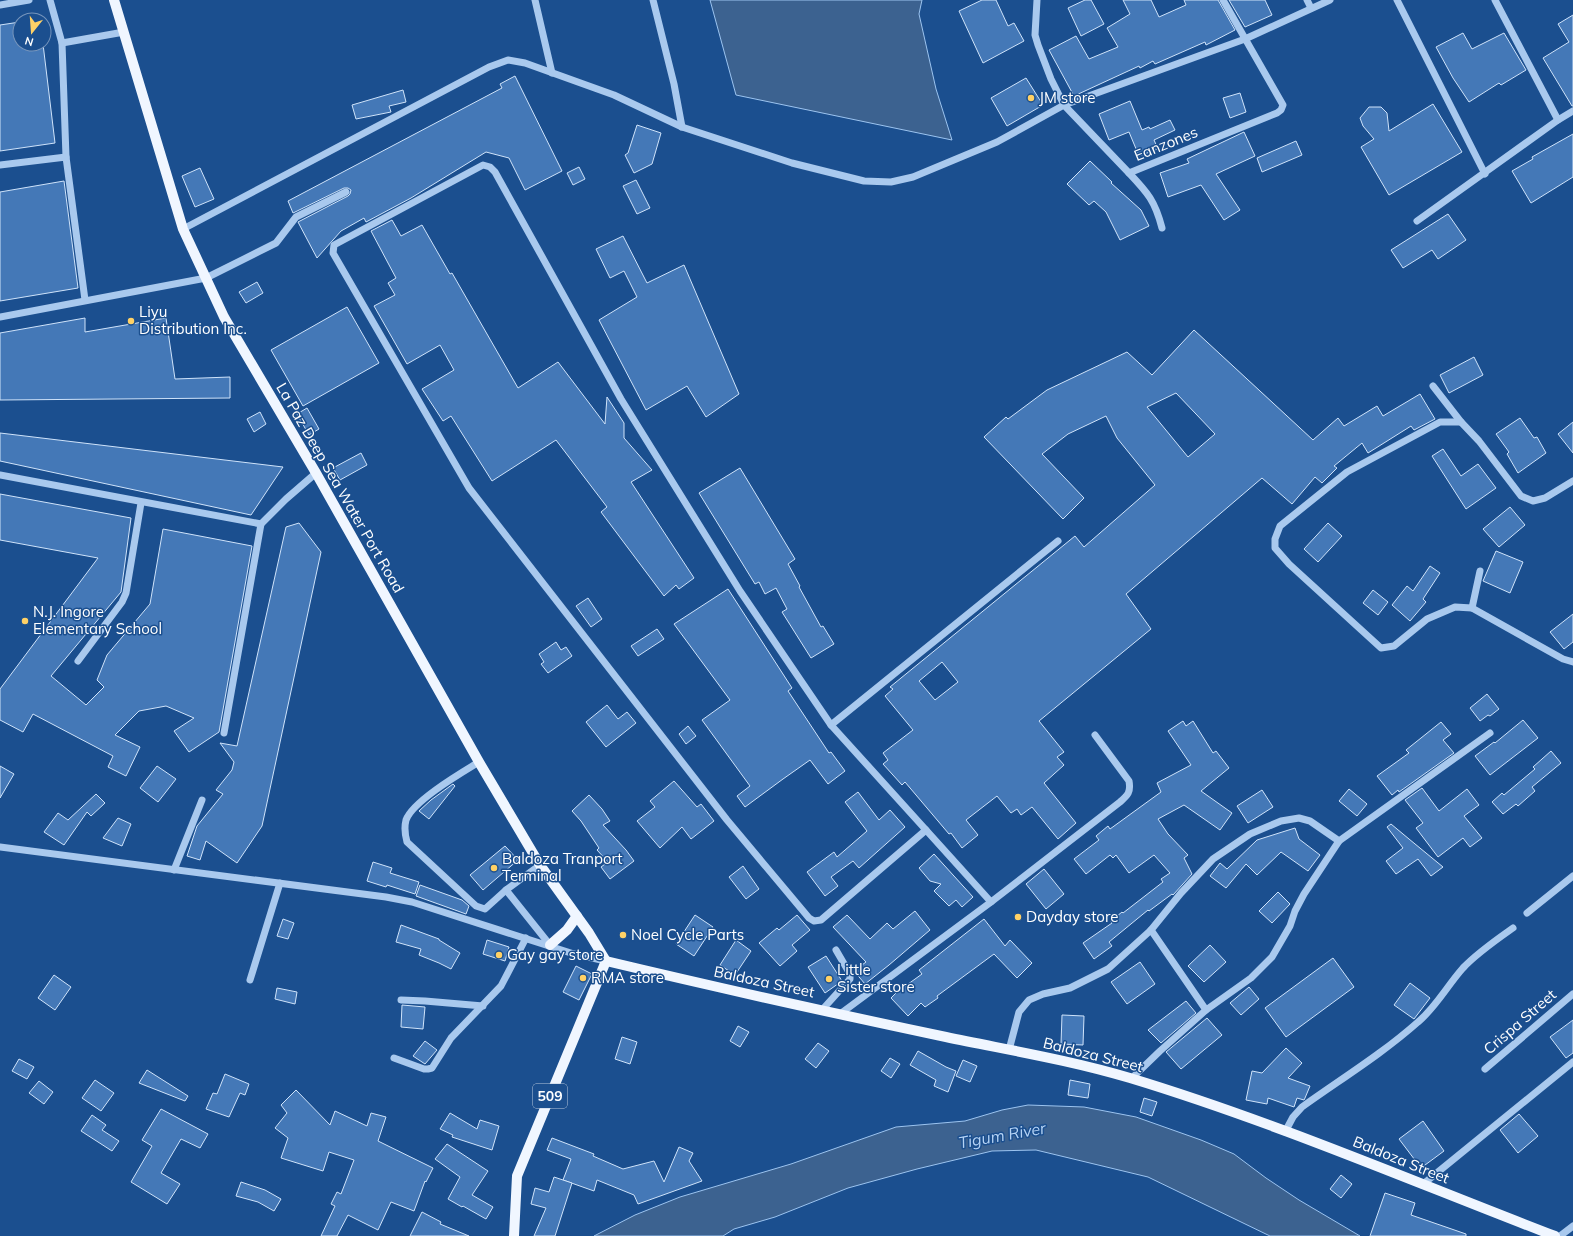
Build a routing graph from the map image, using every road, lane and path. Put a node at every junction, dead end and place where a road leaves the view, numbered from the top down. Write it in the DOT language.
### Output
graph roads {
  1 [pos="29,0"];
  2 [pos="50,0"];
  3 [pos="114,0"];
  4 [pos="535,0"];
  5 [pos="653,0"];
  6 [pos="1037,0"];
  7 [pos="1223,0"];
  8 [pos="1307,0"];
  9 [pos="1330,0"];
  10 [pos="1397,0"];
  11 [pos="1494,0"];
  12 [pos="0,5"];
  13 [pos="1311,8"];
  14 [pos="124,32"];
  15 [pos="1245,39"];
  16 [pos="62,42"];
  17 [pos="552,73"];
  18 [pos="1064,105"];
  19 [pos="1573,111"];
  20 [pos="1558,120"];
  21 [pos="682,127"];
  22 [pos="66,157"];
  23 [pos="0,166"];
  24 [pos="1128,173"];
  25 [pos="1485,174"];
  26 [pos="346,192"];
  27 [pos="1417,221"];
  28 [pos="1162,228"];
  29 [pos="183,229"];
  30 [pos="206,278"];
  31 [pos="85,300"];
  32 [pos="0,317"];
  33 [pos="1433,386"];
  34 [pos="1461,422"];
  35 [pos="316,473"];
  36 [pos="0,475"];
  37 [pos="1573,481"];
  38 [pos="141,502"];
  39 [pos="261,524"];
  40 [pos="1058,541"];
  41 [pos="1480,571"];
  42 [pos="1472,608"];
  43 [pos="78,661"];
  44 [pos="1573,662"];
  45 [pos="831,725"];
  46 [pos="224,733"];
  47 [pos="1490,734"];
  48 [pos="1095,735"];
  49 [pos="479,762"];
  50 [pos="202,800"];
  51 [pos="926,830"];
  52 [pos="1339,841"];
  53 [pos="0,847"];
  54 [pos="540,865"];
  55 [pos="174,870"];
  56 [pos="1573,876"];
  57 [pos="280,883"];
  58 [pos="506,890"];
  59 [pos="991,902"];
  60 [pos="1526,913"];
  61 [pos="577,916"];
  62 [pos="1513,928"];
  63 [pos="1151,930"];
  64 [pos="526,938"];
  65 [pos="550,945"];
  66 [pos="836,950"];
  67 [pos="606,961"];
  68 [pos="250,980"];
  69 [pos="1573,994"];
  70 [pos="401,1000"];
  71 [pos="483,1006"];
  72 [pos="822,1010"];
  73 [pos="1206,1010"];
  74 [pos="840,1014"];
  75 [pos="1009,1050"];
  76 [pos="394,1058"];
  77 [pos="1573,1062"];
  78 [pos="1485,1069"];
  79 [pos="1131,1079"];
  80 [pos="1285,1132"];
  81 [pos="1422,1185"];
  82 [pos="1573,1226"];
  83 [pos="514,1236"];
  84 [pos="1555,1236"];
  85 [pos="1560,1236"];
  1 -- 12 [label="street"];
  2 -- 16 [label="street"];
  3 -- 14 [label="main road, La Paz Deep Sea Water Port Road"];
  4 -- 17 [label="street"];
  5 -- 21 [label="street"];
  6 -- 18 [label="street, Eanzones"];
  7 -- 15 [label="street"];
  8 -- 13 [label="street"];
  9 -- 13 [label="street"];
  10 -- 25 [label="street"];
  11 -- 20 [label="street"];
  13 -- 15 [label="street"];
  14 -- 16 [label="street"];
  14 -- 29 [label="main road, La Paz Deep Sea Water Port Road"];
  15 -- 18 [label="street"];
  15 -- 24 [label="street, Eanzones"];
  16 -- 22 [label="street"];
  17 -- 21 [label="street"];
  17 -- 29 [label="street"];
  18 -- 21 [label="street"];
  18 -- 24 [label="street, Eanzones"];
  19 -- 20 [label="street"];
  20 -- 25 [label="street"];
  22 -- 23 [label="street"];
  22 -- 31 [label="street"];
  24 -- 28 [label="street"];
  25 -- 27 [label="street"];
  26 -- 30 [label="street"];
  29 -- 30 [label="main road, La Paz Deep Sea Water Port Road"];
  30 -- 31 [label="street"];
  30 -- 35 [label="main road, La Paz Deep Sea Water Port Road"];
  31 -- 32 [label="street"];
  33 -- 34 [label="street"];
  34 -- 37 [label="street"];
  34 -- 42 [label="street"];
  35 -- 39 [label="street"];
  35 -- 49 [label="main road, La Paz Deep Sea Water Port Road"];
  36 -- 38 [label="street"];
  38 -- 39 [label="street"];
  38 -- 43 [label="street"];
  39 -- 46 [label="street"];
  40 -- 45 [label="street"];
  41 -- 42 [label="street"];
  42 -- 44 [label="street"];
  45 -- 51 [label="street"];
  45 -- 51 [label="street"];
  47 -- 52 [label="street"];
  48 -- 59 [label="street"];
  49 -- 54 [label="main road, La Paz Deep Sea Water Port Road"];
  49 -- 58 [label="street"];
  50 -- 55 [label="street"];
  51 -- 59 [label="street"];
  52 -- 63 [label="street"];
  52 -- 73 [label="street"];
  53 -- 55 [label="street"];
  54 -- 58 [label="street"];
  54 -- 61 [label="main road, La Paz Deep Sea Water Port Road"];
  55 -- 57 [label="street"];
  56 -- 60 [label="street"];
  57 -- 64 [label="street"];
  57 -- 68 [label="street"];
  58 -- 65 [label="street"];
  59 -- 74 [label="street"];
  61 -- 65 [label="main road"];
  61 -- 67 [label="main road, La Paz Deep Sea Water Port Road"];
  62 -- 80 [label="street"];
  63 -- 73 [label="street"];
  63 -- 75 [label="street"];
  64 -- 65 [label="street"];
  64 -- 71 [label="street"];
  65 -- 67 [label="street"];
  66 -- 72 [label="street"];
  67 -- 72 [label="main road, Baldoza Street"];
  67 -- 83 [label="main road, 509"];
  69 -- 78 [label="street, Crispa Street"];
  70 -- 71 [label="street"];
  71 -- 76 [label="street"];
  72 -- 74 [label="main road, Baldoza Street"];
  73 -- 79 [label="street"];
  74 -- 75 [label="main road, Baldoza Street"];
  75 -- 79 [label="main road, Baldoza Street"];
  77 -- 81 [label="street"];
  79 -- 80 [label="main road, Baldoza Street"];
  80 -- 81 [label="main road, Baldoza Street"];
  81 -- 84 [label="main road, Baldoza Street"];
  82 -- 85 [label="street"];
}
